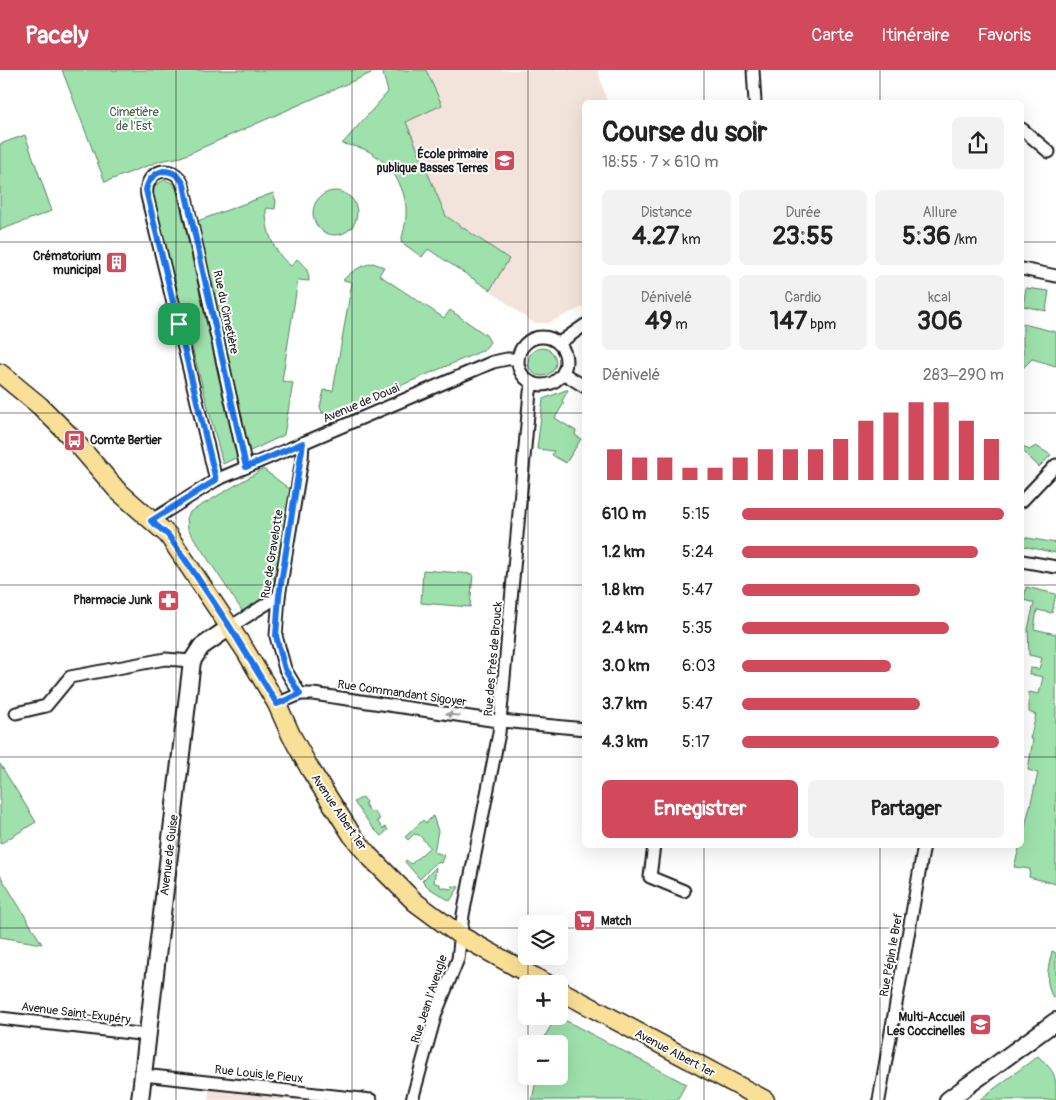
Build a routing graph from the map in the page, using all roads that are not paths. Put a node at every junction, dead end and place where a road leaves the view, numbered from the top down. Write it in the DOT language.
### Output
graph roads {
  1 [pos="753,70"];
  2 [pos="755,100"];
  3 [pos="1024,131"];
  4 [pos="1049,152"];
  5 [pos="1024,269"];
  6 [pos="1056,276"];
  7 [pos="582,326"];
  8 [pos="559,343"];
  9 [pos="518,359"];
  10 [pos="0,373"];
  11 [pos="563,373"];
  12 [pos="533,383"];
  13 [pos="582,385"];
  14 [pos="303,443"];
  15 [pos="1056,466"];
  16 [pos="246,467"];
  17 [pos="216,480"];
  18 [pos="1024,499"];
  19 [pos="151,521"];
  20 [pos="1024,561"];
  21 [pos="1056,567"];
  22 [pos="279,596"];
  23 [pos="230,627"];
  24 [pos="192,661"];
  25 [pos="300,694"];
  26 [pos="277,704"];
  27 [pos="16,713"];
  28 [pos="501,721"];
  29 [pos="582,729"];
  30 [pos="654,848"];
  31 [pos="923,848"];
  32 [pos="684,891"];
  33 [pos="461,936"];
  34 [pos="531,975"];
  35 [pos="568,995"];
  36 [pos="0,1018"];
  37 [pos="1056,1021"];
  38 [pos="148,1035"];
  39 [pos="143,1075"];
  40 [pos="140,1100"];
  41 [pos="371,1100"];
  42 [pos="412,1100"];
  43 [pos="766,1100"];
  44 [pos="879,1100"];
  45 [pos="948,1100"];
  1 -- 2 [label="street"];
  3 -- 4 [label="street"];
  5 -- 6 [label="street"];
  7 -- 8 [label="street"];
  8 -- 9 [label="street"];
  8 -- 11 [label="street"];
  9 -- 12 [label="street"];
  9 -- 14 [label="street, Avenue de Douai"];
  10 -- 19 [label="main road, Avenue Albert 1er"];
  11 -- 12 [label="street"];
  11 -- 13 [label="street"];
  12 -- 28 [label="street, Rue des Près de Brouck"];
  14 -- 16 [label="street, Avenue de Douai"];
  14 -- 22 [label="street, Rue de Gravelotte"];
  15 -- 18 [label="street"];
  16 -- 17 [label="street, Avenue de Douai"];
  16 -- 17 [label="street, Rue du Cimetière"];
  17 -- 19 [label="street, Avenue de Douai"];
  19 -- 23 [label="main road, Avenue Albert 1er"];
  20 -- 21 [label="street"];
  22 -- 23 [label="street"];
  22 -- 25 [label="street, Rue de Gravelotte"];
  23 -- 24 [label="street"];
  23 -- 26 [label="main road, Avenue Albert 1er"];
  24 -- 27 [label="street"];
  24 -- 38 [label="street, Avenue de Guise"];
  25 -- 26 [label="street, Rue Commandant Sigoyer"];
  28 -- 25 [label="street, Rue Commandant Sigoyer, one-way"];
  26 -- 33 [label="main road, Avenue Albert 1er"];
  28 -- 29 [label="street, Rue Commandant Sigoyer"];
  28 -- 33 [label="street, Rue des Près de Brouck"];
  30 -- 32 [label="street"];
  31 -- 44 [label="street, Rue Pépin le Bref"];
  33 -- 34 [label="main road, Avenue Albert 1er"];
  33 -- 42 [label="street, Rue Jean l'Aveugle"];
  35 -- 43 [label="main road, Avenue Albert 1er"];
  36 -- 38 [label="street, Avenue Saint-Exupéry"];
  37 -- 45 [label="street"];
  38 -- 39 [label="street, Avenue de Guise"];
  39 -- 40 [label="street, Avenue de Guise"];
  39 -- 41 [label="street, Rue Louis le Pieux"];
}
